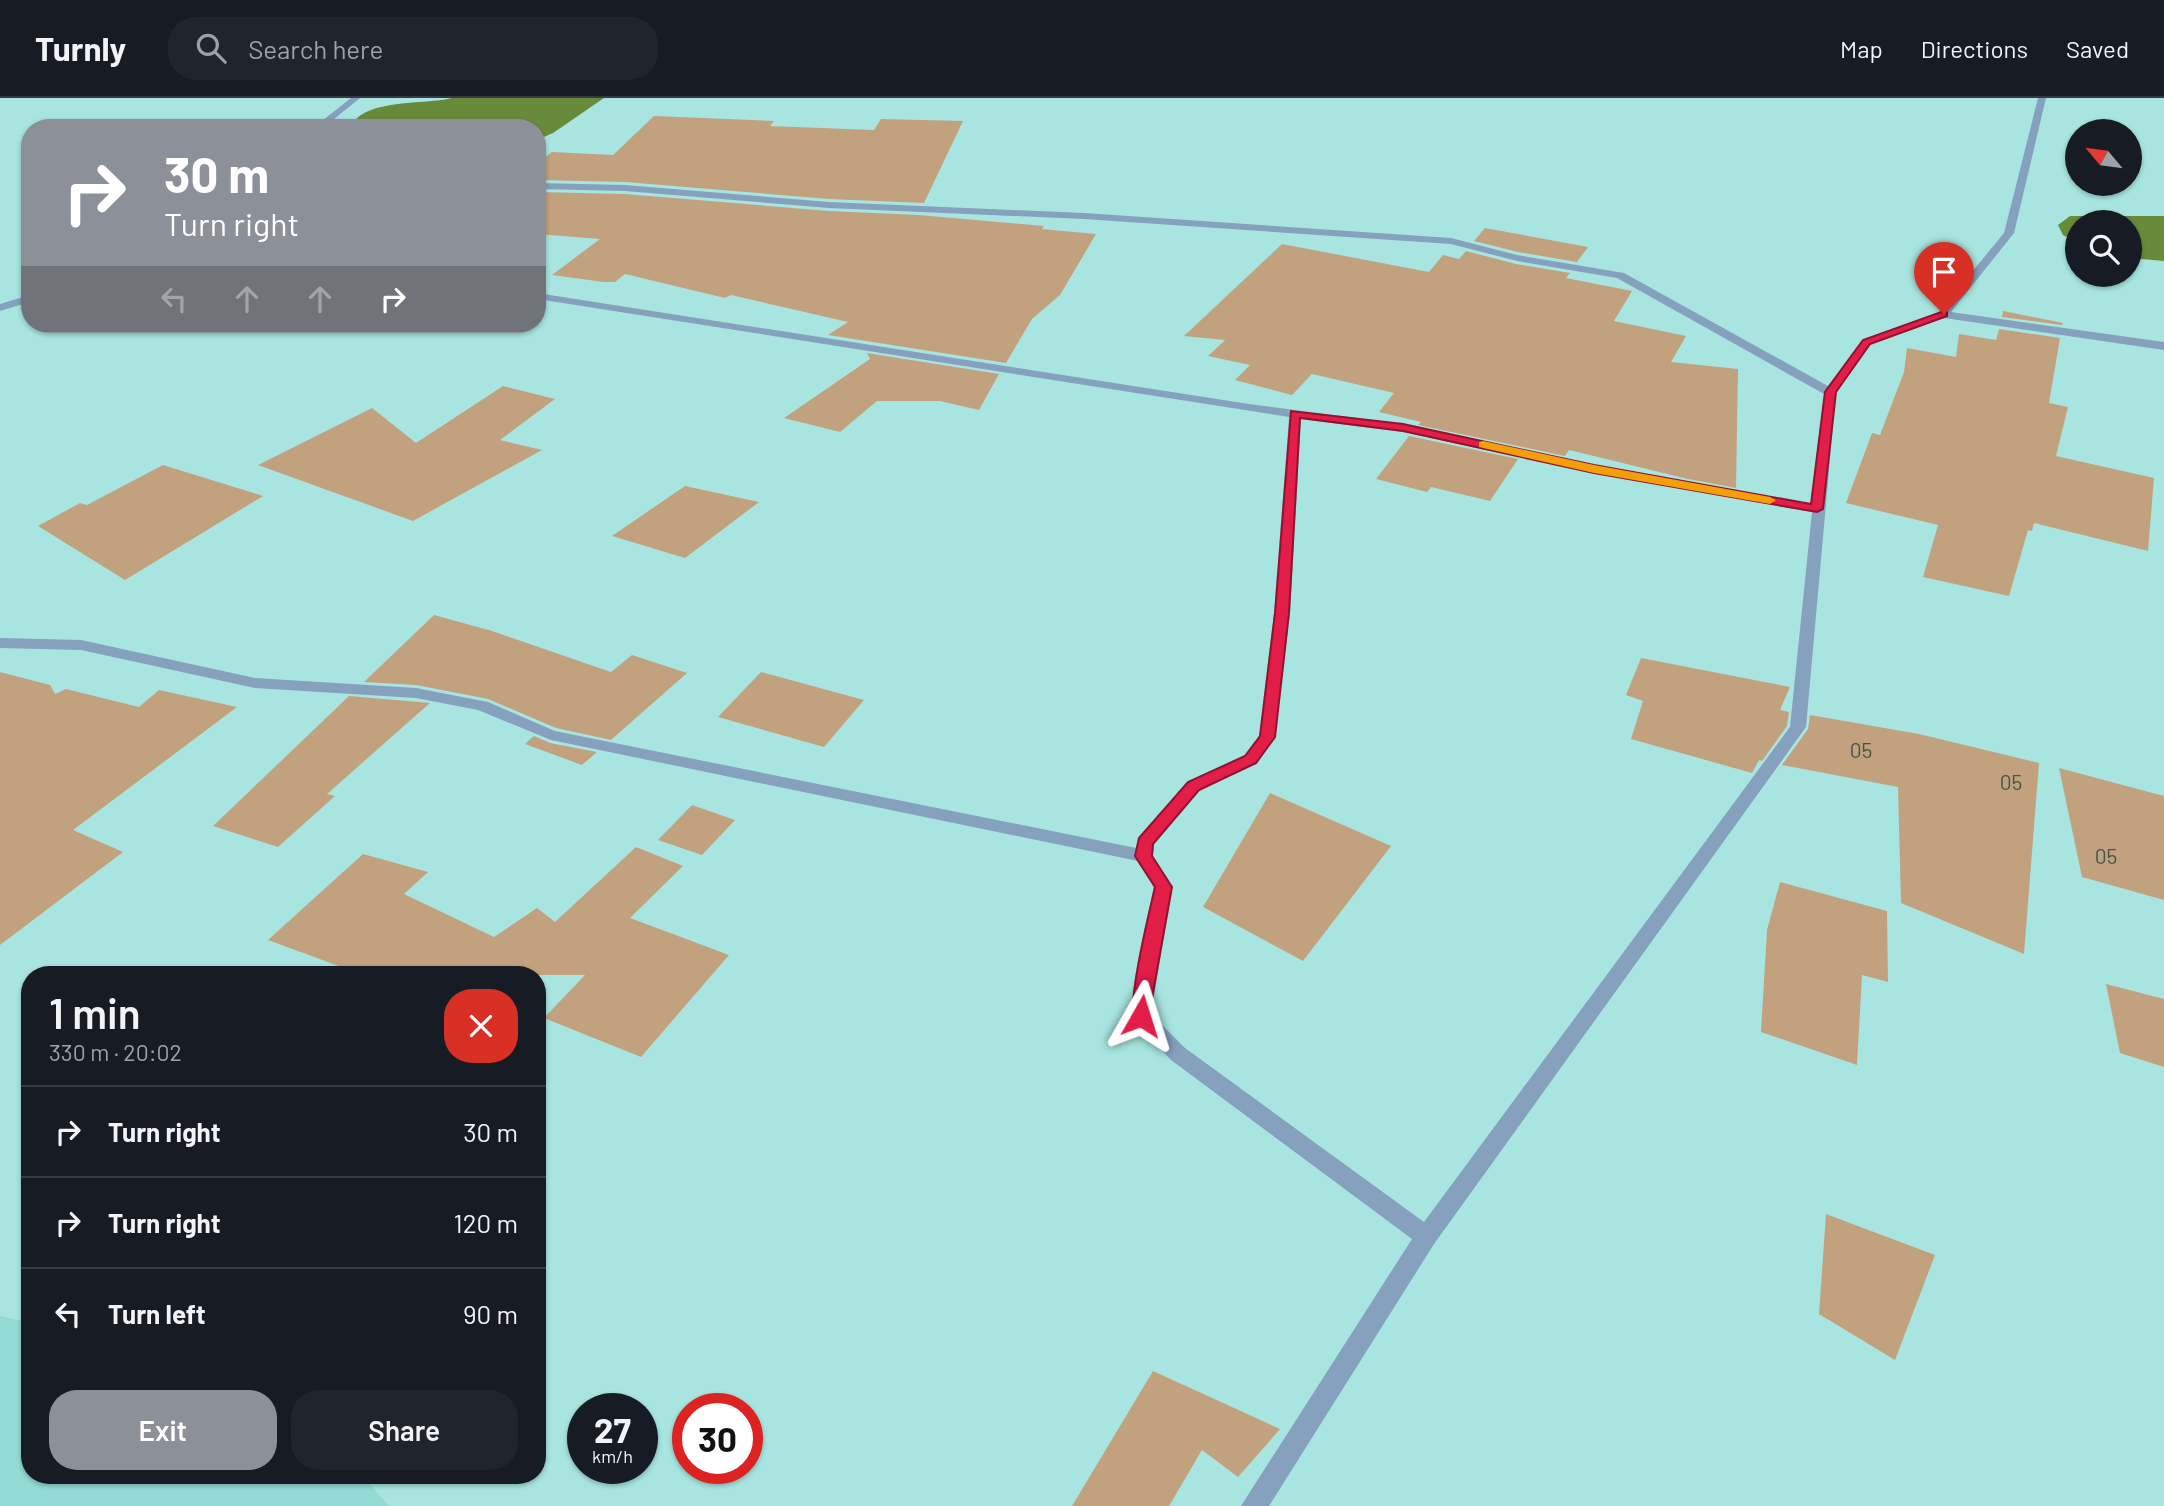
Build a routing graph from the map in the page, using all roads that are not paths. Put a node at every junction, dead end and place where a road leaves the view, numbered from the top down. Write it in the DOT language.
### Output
graph roads {
  1 [pos="356,98"];
  2 [pos="2042,98"];
  3 [pos="329,119"];
  4 [pos="546,186"];
  5 [pos="546,297"];
  6 [pos="21,301"];
  7 [pos="0,308"];
  8 [pos="1944,314"];
  9 [pos="2164,346"];
  10 [pos="1830,392"];
  11 [pos="1295,414"];
  12 [pos="1817,509"];
  13 [pos="0,643"];
  14 [pos="1143,856"];
  15 [pos="1426,1237"];
  16 [pos="1254,1506"];
  1 -- 3 [label="street"];
  2 -- 8 [label="street"];
  4 -- 10 [label="street"];
  5 -- 11 [label="street"];
  6 -- 7 [label="street"];
  8 -- 9 [label="street"];
  8 -- 10 [label="street"];
  10 -- 12 [label="street"];
  11 -- 12 [label="street"];
  11 -- 14 [label="street"];
  12 -- 15 [label="street"];
  13 -- 14 [label="street"];
  14 -- 15 [label="street"];
  15 -- 16 [label="street"];
}
